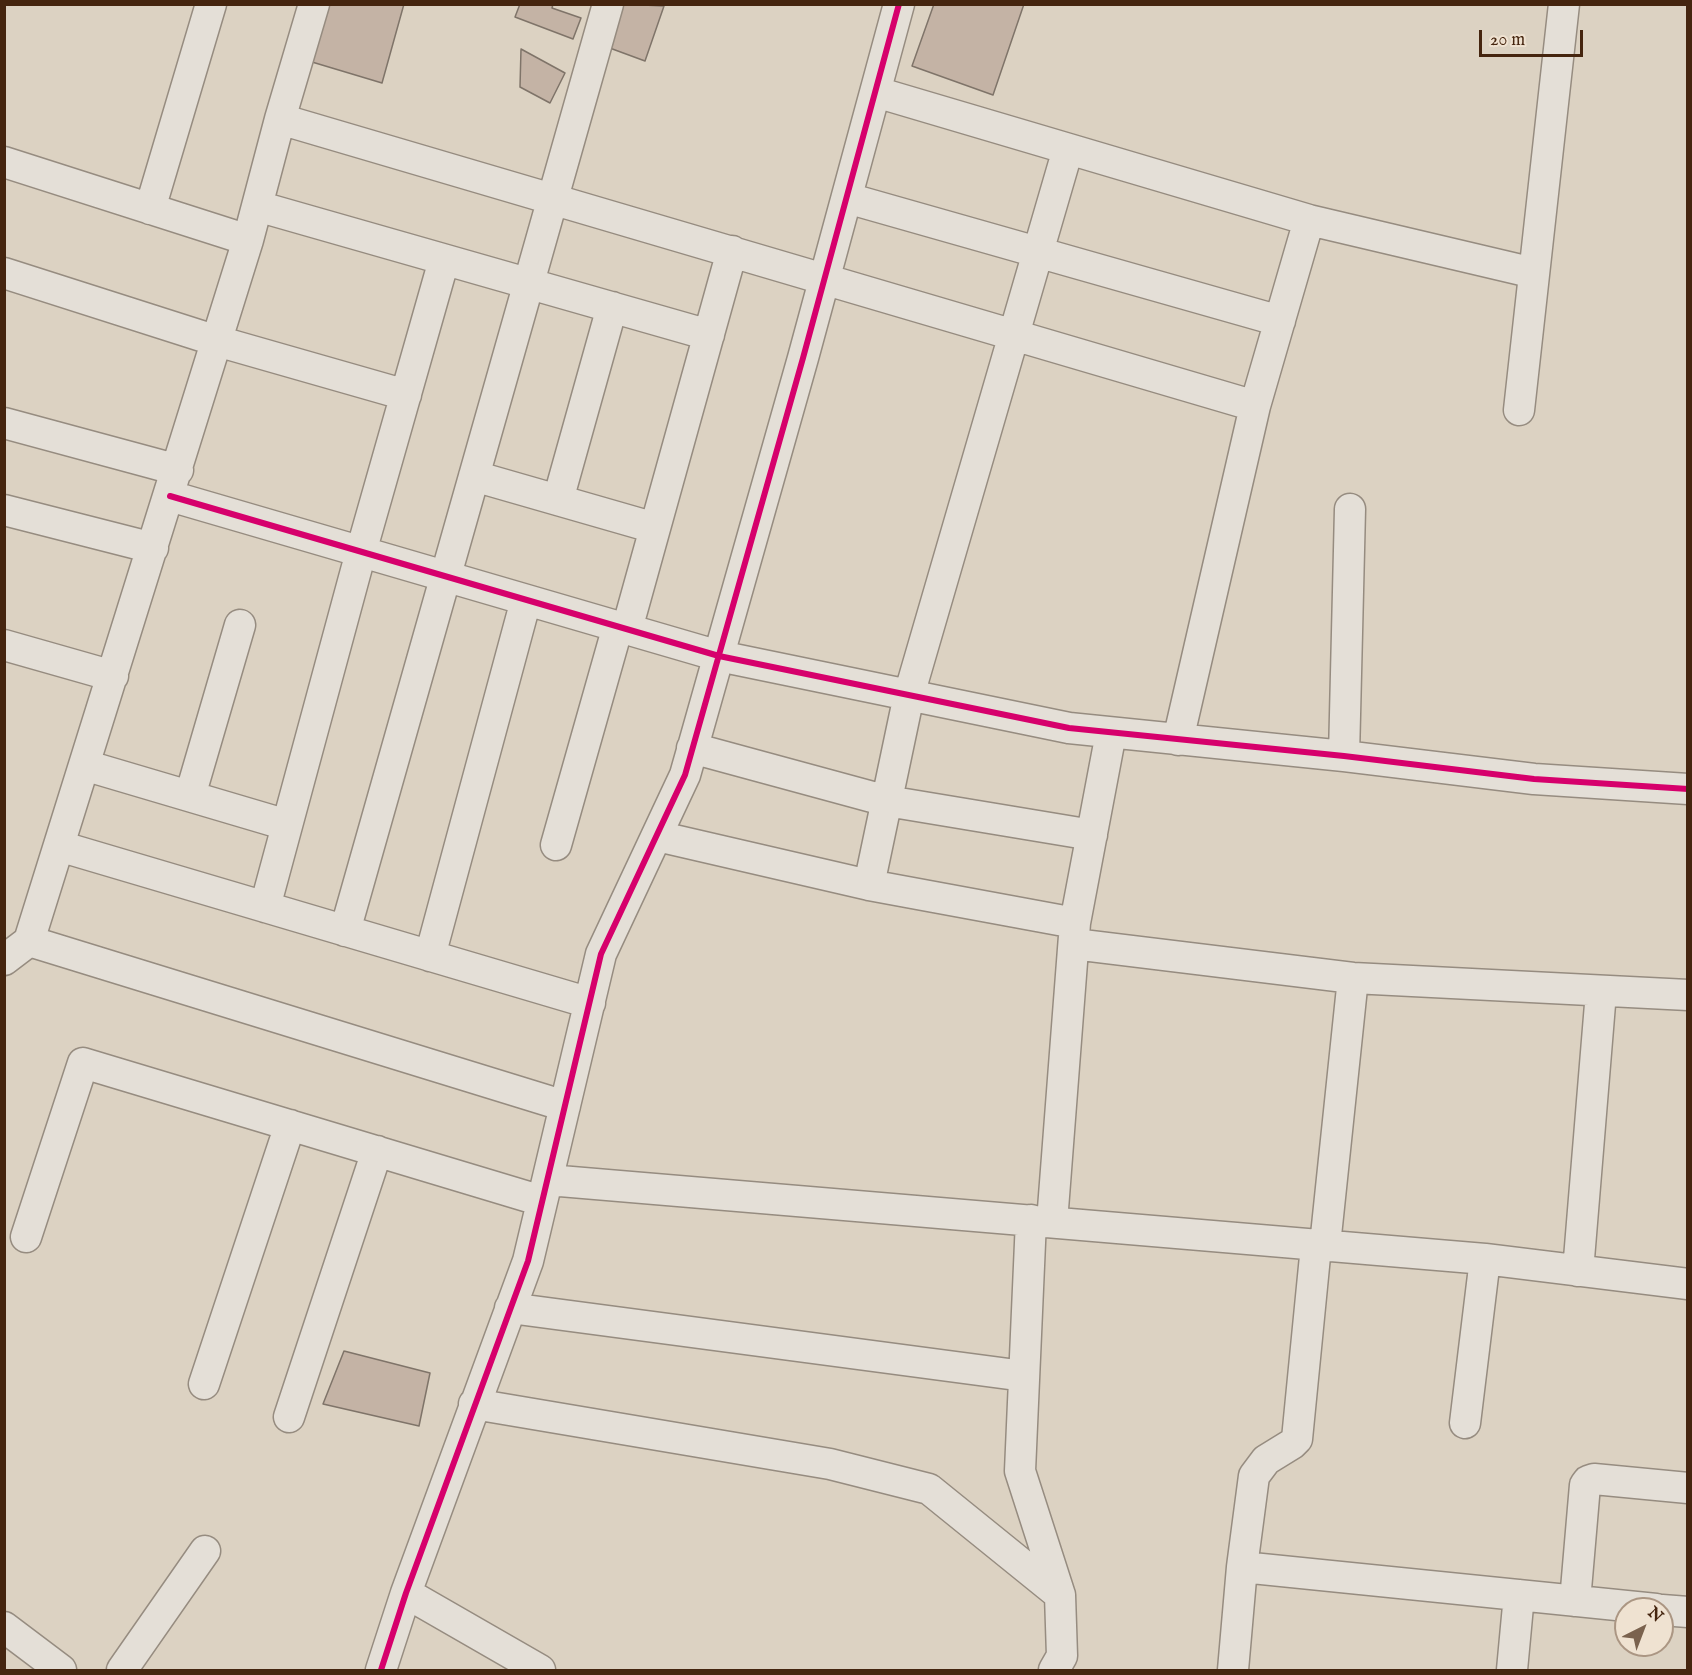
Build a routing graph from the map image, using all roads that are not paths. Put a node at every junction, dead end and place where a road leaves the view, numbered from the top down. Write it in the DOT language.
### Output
graph roads {
  1 [pos="211,4"];
  2 [pos="314,4"];
  3 [pos="608,4"];
  4 [pos="899,4"];
  5 [pos="1564,4"];
  6 [pos="876,92"];
  7 [pos="280,119"];
  8 [pos="1068,149"];
  9 [pos="4,162"];
  10 [pos="847,198"];
  11 [pos="553,199"];
  12 [pos="257,206"];
  13 [pos="150,208"];
  14 [pos="1309,220"];
  15 [pos="248,240"];
  16 [pos="732,251"];
  17 [pos="1038,253"];
  18 [pos="444,260"];
  19 [pos="4,273"];
  20 [pos="1534,273"];
  21 [pos="825,278"];
  22 [pos="529,284"];
  23 [pos="612,307"];
  24 [pos="1280,321"];
  25 [pos="1014,334"];
  26 [pos="709,335"];
  27 [pos="217,341"];
  28 [pos="406,395"];
  29 [pos="1255,406"];
  30 [pos="1519,410"];
  31 [pos="4,423"];
  32 [pos="474,476"];
  33 [pos="174,483"];
  34 [pos="558,500"];
  35 [pos="1350,509"];
  36 [pos="4,510"];
  37 [pos="655,528"];
  38 [pos="153,548"];
  39 [pos="361,552"];
  40 [pos="446,576"];
  41 [pos="526,600"];
  42 [pos="240,625"];
  43 [pos="622,628"];
  44 [pos="4,645"];
  45 [pos="719,656"];
  46 [pos="113,676"];
  47 [pos="909,695"];
  48 [pos="1111,733"];
  49 [pos="1178,740"];
  50 [pos="693,748"];
  51 [pos="1344,756"];
  52 [pos="84,765"];
  53 [pos="1688,789"];
  54 [pos="190,796"];
  55 [pos="887,801"];
  56 [pos="287,825"];
  57 [pos="1092,835"];
  58 [pos="657,836"];
  59 [pos="556,845"];
  60 [pos="59,846"];
  61 [pos="869,885"];
  62 [pos="265,907"];
  63 [pos="345,931"];
  64 [pos="1074,933"];
  65 [pos="29,941"];
  66 [pos="430,956"];
  67 [pos="4,960"];
  68 [pos="1353,978"];
  69 [pos="1601,992"];
  70 [pos="1688,995"];
  71 [pos="590,1003"];
  72 [pos="565,1106"];
  73 [pos="290,1125"];
  74 [pos="376,1151"];
  75 [pos="545,1190"];
  76 [pos="1042,1221"];
  77 [pos="26,1236"];
  78 [pos="1320,1246"];
  79 [pos="1485,1259"];
  80 [pos="1578,1270"];
  81 [pos="1688,1284"];
  82 [pos="510,1308"];
  83 [pos="1024,1376"];
  84 [pos="204,1384"];
  85 [pos="474,1404"];
  86 [pos="289,1418"];
  87 [pos="1466,1423"];
  88 [pos="1688,1488"];
  89 [pos="205,1551"];
  90 [pos="1242,1567"];
  91 [pos="406,1593"];
  92 [pos="1060,1595"];
  93 [pos="1519,1595"];
  94 [pos="1575,1601"];
  95 [pos="1614,1605"];
  96 [pos="4,1627"];
  97 [pos="61,1671"];
  98 [pos="122,1671"];
  99 [pos="381,1671"];
  100 [pos="540,1671"];
  101 [pos="1054,1671"];
  102 [pos="1233,1671"];
  103 [pos="1512,1671"];
  1 -- 13 [label="street"];
  2 -- 7 [label="street"];
  3 -- 11 [label="street"];
  4 -- 6 [label="street"];
  5 -- 20 [label="street"];
  6 -- 8 [label="street"];
  6 -- 10 [label="street"];
  7 -- 11 [label="street"];
  7 -- 12 [label="street"];
  8 -- 14 [label="street"];
  8 -- 17 [label="street"];
  9 -- 13 [label="street"];
  10 -- 17 [label="street"];
  10 -- 21 [label="street"];
  11 -- 16 [label="street"];
  11 -- 22 [label="street"];
  12 -- 15 [label="street"];
  12 -- 18 [label="street"];
  13 -- 15 [label="street"];
  14 -- 20 [label="street"];
  14 -- 24 [label="street"];
  15 -- 27 [label="street"];
  16 -- 21 [label="street"];
  16 -- 26 [label="street"];
  17 -- 24 [label="street"];
  17 -- 25 [label="street"];
  18 -- 22 [label="street"];
  18 -- 28 [label="street"];
  19 -- 27 [label="street"];
  20 -- 30 [label="street"];
  21 -- 25 [label="street"];
  21 -- 45 [label="street"];
  22 -- 23 [label="street"];
  22 -- 32 [label="street"];
  23 -- 26 [label="street"];
  23 -- 34 [label="street"];
  24 -- 29 [label="street"];
  25 -- 29 [label="street"];
  25 -- 47 [label="street"];
  26 -- 37 [label="street"];
  27 -- 28 [label="street"];
  27 -- 33 [label="street"];
  28 -- 39 [label="street"];
  29 -- 49 [label="street"];
  31 -- 33 [label="street"];
  32 -- 34 [label="street"];
  32 -- 40 [label="street"];
  33 -- 38 [label="street"];
  33 -- 39 [label="street"];
  34 -- 37 [label="street"];
  35 -- 51 [label="street"];
  36 -- 38 [label="street"];
  37 -- 43 [label="street"];
  38 -- 46 [label="street"];
  39 -- 40 [label="street"];
  39 -- 56 [label="street"];
  40 -- 41 [label="street"];
  40 -- 63 [label="street"];
  41 -- 43 [label="street"];
  41 -- 66 [label="street"];
  42 -- 54 [label="street"];
  43 -- 45 [label="street"];
  43 -- 59 [label="street"];
  44 -- 46 [label="street"];
  45 -- 47 [label="street"];
  45 -- 50 [label="street"];
  46 -- 52 [label="street"];
  47 -- 48 [label="street"];
  47 -- 55 [label="street"];
  48 -- 49 [label="street"];
  48 -- 57 [label="street"];
  49 -- 51 [label="street"];
  50 -- 55 [label="street"];
  50 -- 58 [label="street"];
  51 -- 53 [label="street"];
  52 -- 54 [label="street"];
  52 -- 60 [label="street"];
  54 -- 56 [label="street"];
  55 -- 57 [label="street"];
  55 -- 61 [label="street"];
  56 -- 62 [label="street"];
  57 -- 64 [label="street"];
  58 -- 61 [label="street"];
  58 -- 71 [label="street"];
  60 -- 62 [label="street"];
  60 -- 65 [label="street"];
  61 -- 64 [label="street"];
  62 -- 63 [label="street"];
  63 -- 66 [label="street"];
  64 -- 68 [label="street"];
  64 -- 76 [label="street"];
  65 -- 67 [label="street"];
  65 -- 72 [label="street"];
  66 -- 71 [label="street"];
  68 -- 69 [label="street"];
  68 -- 78 [label="street"];
  69 -- 70 [label="street"];
  69 -- 80 [label="street"];
  71 -- 72 [label="street"];
  72 -- 75 [label="street"];
  73 -- 74 [label="street"];
  73 -- 77 [label="street"];
  73 -- 84 [label="street"];
  74 -- 75 [label="street"];
  74 -- 86 [label="street"];
  75 -- 76 [label="street"];
  75 -- 82 [label="street"];
  76 -- 78 [label="street"];
  76 -- 83 [label="street"];
  78 -- 79 [label="street"];
  78 -- 90 [label="street"];
  79 -- 80 [label="street"];
  79 -- 87 [label="street"];
  80 -- 81 [label="street"];
  82 -- 83 [label="street"];
  82 -- 85 [label="street"];
  83 -- 92 [label="street"];
  85 -- 91 [label="street"];
  85 -- 92 [label="street"];
  88 -- 94 [label="street"];
  89 -- 98 [label="street"];
  90 -- 93 [label="street"];
  90 -- 102 [label="street"];
  91 -- 99 [label="street"];
  91 -- 100 [label="street"];
  92 -- 101 [label="street"];
  93 -- 94 [label="street"];
  93 -- 103 [label="street"];
  94 -- 95 [label="street"];
  96 -- 97 [label="street"];
}
